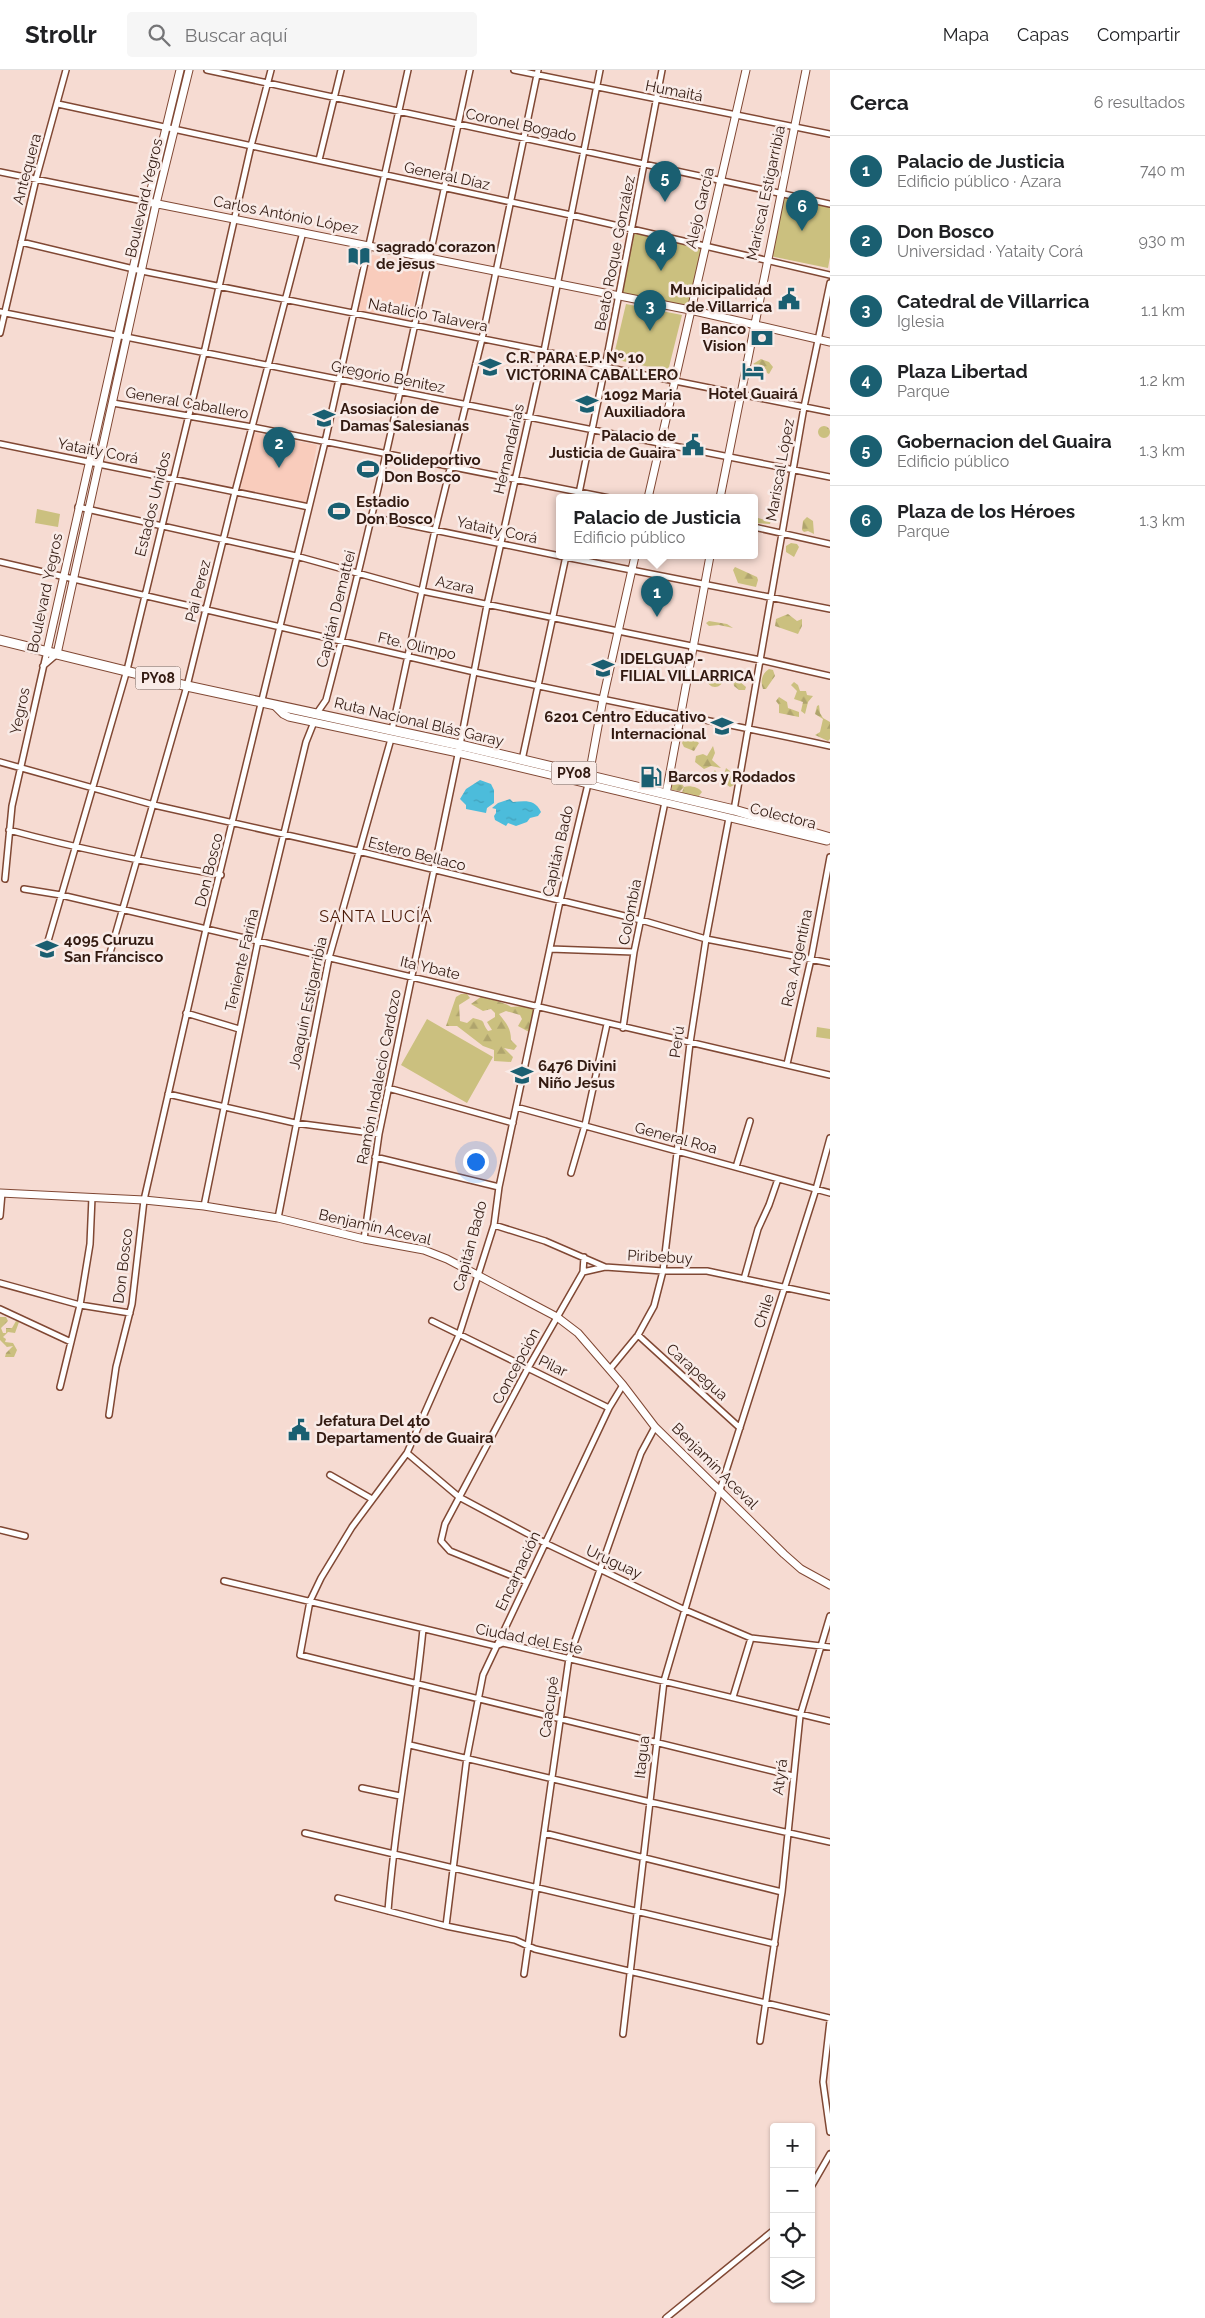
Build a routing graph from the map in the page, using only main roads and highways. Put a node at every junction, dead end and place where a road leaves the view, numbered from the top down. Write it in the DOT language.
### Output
graph roads {
  1 [pos="180,70"];
  2 [pos="189,70"];
  3 [pos="746,70"];
  4 [pos="806,70"];
  5 [pos="148,202"];
  6 [pos="156,204"];
  7 [pos="690,310"];
  8 [pos="754,324"];
  9 [pos="830,342"];
  10 [pos="649,494"];
  11 [pos="721,494"];
  12 [pos="634,559"];
  13 [pos="709,559"];
  14 [pos="0,640"];
  15 [pos="47,651"];
  16 [pos="57,654"];
  17 [pos="459,749"];
  18 [pos="588,780"];
  19 [pos="666,798"];
  20 [pos="731,814"];
  21 [pos="830,838"];
  22 [pos="830,842"];
  23 [pos="1,1193"];
  24 [pos="830,1585"];
  1 -- 5 [label="main road, Boulevard Yegros"];
  2 -- 6 [label="main road, Boulevard Yegros"];
  3 -- 7 [label="main road, Alejo García"];
  4 -- 8 [label="main road, Mariscal Estigarribia"];
  5 -- 6 [label="main road, Carlos António López"];
  5 -- 15 [label="main road, Boulevard Yegros"];
  6 -- 7 [label="main road, Carlos António López"];
  6 -- 16 [label="main road, Boulevard Yegros"];
  7 -- 8 [label="main road, Carlos António López"];
  7 -- 10 [label="main road, Alejo García"];
  8 -- 9 [label="main road, Carlos António López"];
  8 -- 11 [label="main road, Mariscal Estigarribia"];
  12 -- 18 [label="main road"];
  13 -- 19 [label="main road"];
  14 -- 15 [label="highway, Ruta Nacional Blás Garay / PY08"];
  15 -- 16 [label="highway, Ruta Nacional Blás Garay / PY08"];
  16 -- 17 [label="highway, Ruta Nacional Blás Garay / PY08"];
  17 -- 18 [label="main road"];
  17 -- 18 [label="highway, Ruta Nacional Blás Garay / PY08"];
  18 -- 19 [label="highway, Ruta Nacional Blás Garay / PY08"];
  19 -- 20 [label="highway, Ruta Nacional Blás Garay / PY08"];
  20 -- 21 [label="highway, Ruta Nacional Blás Garay / PY08"];
  20 -- 22 [label="main road, Colectora"];
  23 -- 24 [label="main road, Benjamín Aceval"];
}
